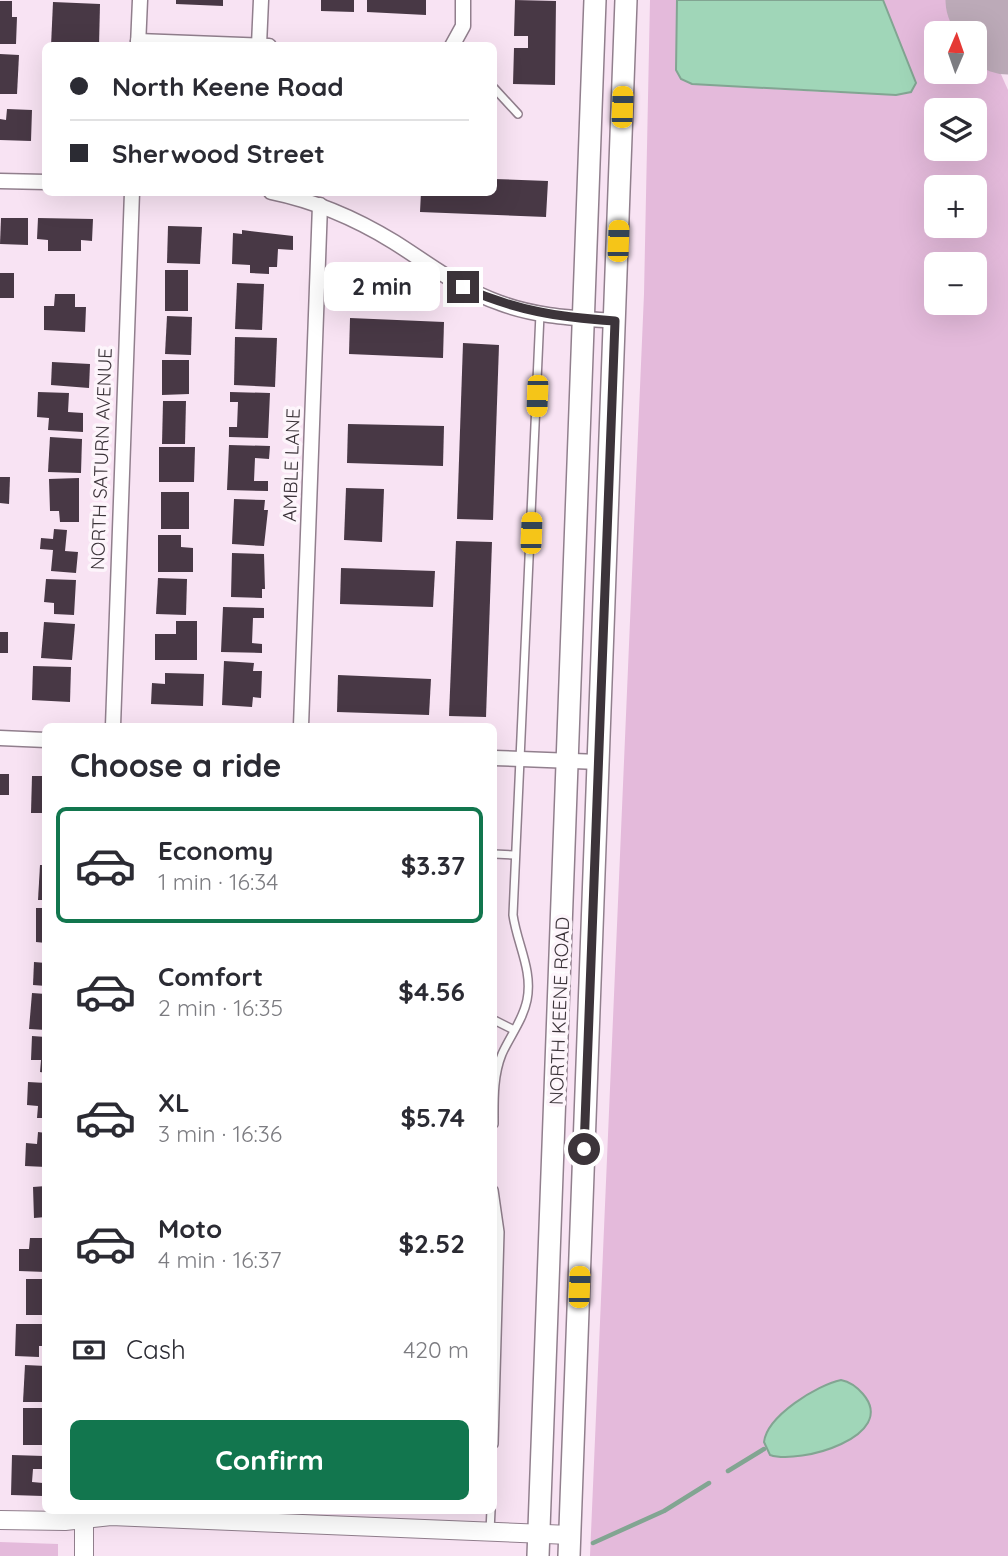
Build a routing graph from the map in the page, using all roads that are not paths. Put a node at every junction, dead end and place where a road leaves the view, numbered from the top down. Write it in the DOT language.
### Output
graph roads {
  1 [pos="140,0"];
  2 [pos="261,0"];
  3 [pos="463,0"];
  4 [pos="595,0"];
  5 [pos="626,0"];
  6 [pos="138,42"];
  7 [pos="259,42"];
  8 [pos="455,42"];
  9 [pos="497,91"];
  10 [pos="517,114"];
  11 [pos="0,181"];
  12 [pos="42,182"];
  13 [pos="131,196"];
  14 [pos="286,196"];
  15 [pos="320,205"];
  16 [pos="540,314"];
  17 [pos="584,319"];
  18 [pos="615,321"];
  19 [pos="113,723"];
  20 [pos="301,723"];
  21 [pos="0,738"];
  22 [pos="42,740"];
  23 [pos="497,758"];
  24 [pos="519,759"];
  25 [pos="568,760"];
  26 [pos="599,762"];
  27 [pos="497,854"];
  28 [pos="515,855"];
  29 [pos="497,1022"];
  30 [pos="514,1030"];
  31 [pos="497,1075"];
  32 [pos="497,1212"];
  33 [pos="497,1306"];
  34 [pos="491,1514"];
  35 [pos="85,1515"];
  36 [pos="272,1516"];
  37 [pos="0,1520"];
  38 [pos="490,1532"];
  39 [pos="540,1534"];
  40 [pos="570,1546"];
  41 [pos="84,1556"];
  42 [pos="538,1556"];
  1 -- 6 [label="street"];
  2 -- 7 [label="street"];
  3 -- 8 [label="street"];
  4 -- 17 [label="main road, NORTH KEENE ROAD"];
  5 -- 18 [label="main road, NORTH KEENE ROAD"];
  9 -- 10 [label="lane"];
  11 -- 12 [label="street"];
  13 -- 19 [label="street, NORTH SATURN AVENUE"];
  14 -- 15 [label="street"];
  15 -- 16 [label="street"];
  15 -- 20 [label="street, AMBLE LANE"];
  16 -- 17 [label="street"];
  16 -- 24 [label="lane"];
  17 -- 18 [label="street"];
  17 -- 25 [label="main road, NORTH KEENE ROAD"];
  18 -- 26 [label="main road, NORTH KEENE ROAD"];
  21 -- 22 [label="street"];
  23 -- 24 [label="street"];
  24 -- 25 [label="street"];
  24 -- 28 [label="lane"];
  25 -- 26 [label="street"];
  25 -- 39 [label="main road, NORTH KEENE ROAD"];
  26 -- 40 [label="main road, NORTH KEENE ROAD"];
  27 -- 28 [label="lane"];
  28 -- 30 [label="lane"];
  29 -- 30 [label="lane"];
  30 -- 31 [label="lane"];
  32 -- 33 [label="lane"];
  34 -- 38 [label="lane"];
  35 -- 36 [label="street"];
  35 -- 37 [label="street"];
  35 -- 41 [label="street"];
  36 -- 38 [label="street"];
  38 -- 39 [label="street"];
  39 -- 40 [label="street"];
  39 -- 42 [label="main road, NORTH KEENE ROAD"];
}
